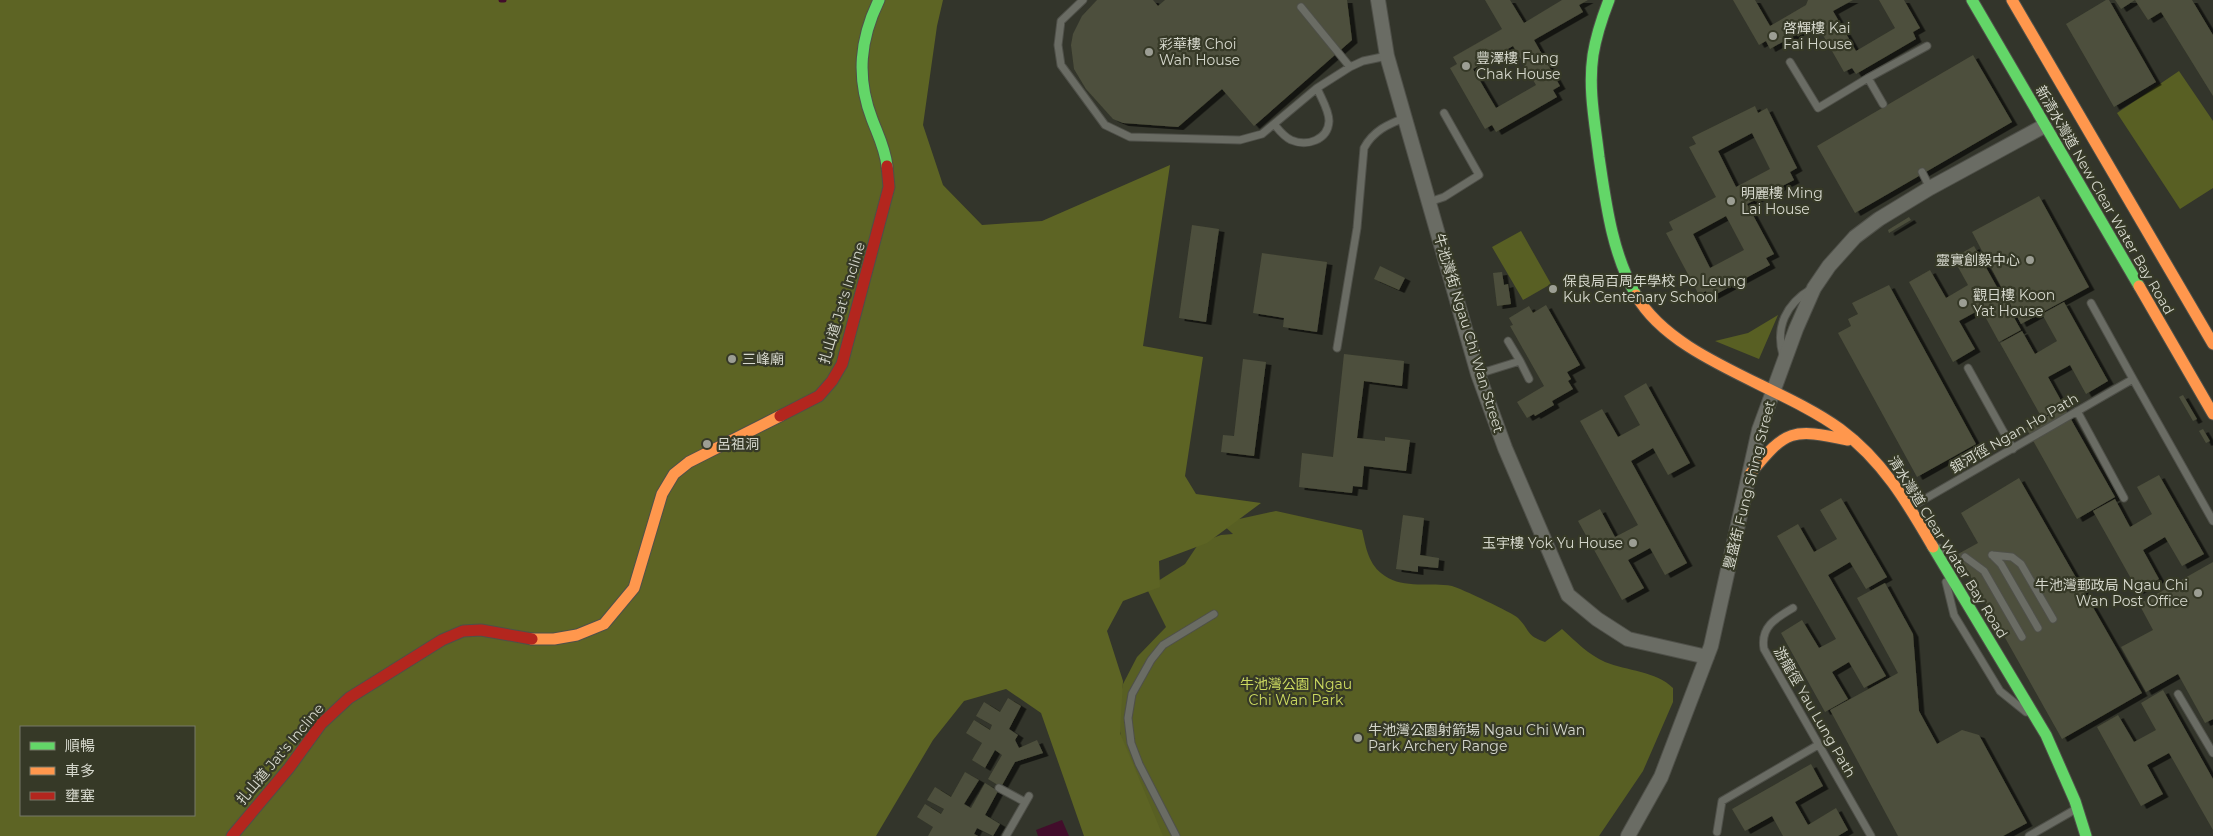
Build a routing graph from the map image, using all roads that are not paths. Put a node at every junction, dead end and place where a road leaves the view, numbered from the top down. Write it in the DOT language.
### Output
graph roads {
  1 [pos="879,0"];
  2 [pos="1083,0"];
  3 [pos="1378,0"];
  4 [pos="1608,0"];
  5 [pos="1972,0"];
  6 [pos="2012,0"];
  7 [pos="1301,7"];
  8 [pos="1927,46"];
  9 [pos="1387,56"];
  10 [pos="1790,62"];
  11 [pos="1350,67"];
  12 [pos="1868,78"];
  13 [pos="1317,88"];
  14 [pos="1883,104"];
  15 [pos="1444,113"];
  16 [pos="1406,118"];
  17 [pos="1274,124"];
  18 [pos="2044,126"];
  19 [pos="1922,172"];
  20 [pos="1930,188"];
  21 [pos="1429,202"];
  22 [pos="2091,303"];
  23 [pos="1508,341"];
  24 [pos="2213,344"];
  25 [pos="1337,348"];
  26 [pos="1520,361"];
  27 [pos="1968,368"];
  28 [pos="1478,374"];
  29 [pos="1529,378"];
  30 [pos="2133,379"];
  31 [pos="1772,389"];
  32 [pos="2076,411"];
  33 [pos="2213,414"];
  34 [pos="1857,442"];
  35 [pos="2013,449"];
  36 [pos="1750,474"];
  37 [pos="2124,498"];
  38 [pos="1909,508"];
  39 [pos="2213,521"];
  40 [pos="1931,545"];
  41 [pos="1952,553"];
  42 [pos="1965,557"];
  43 [pos="1944,566"];
  44 [pos="1793,608"];
  45 [pos="1214,614"];
  46 [pos="2053,619"];
  47 [pos="2038,628"];
  48 [pos="2022,637"];
  49 [pos="1706,657"];
  50 [pos="2178,694"];
  51 [pos="2036,719"];
  52 [pos="2213,736"];
  53 [pos="2056,738"];
  54 [pos="2206,740"];
  55 [pos="1818,745"];
  56 [pos="2213,753"];
  57 [pos="2056,754"];
  58 [pos="999,788"];
  59 [pos="2079,807"];
  60 [pos="1717,832"];
  61 [pos="232,836"];
  62 [pos="1006,836"];
  63 [pos="1176,836"];
  64 [pos="1628,836"];
  65 [pos="1871,836"];
  66 [pos="2029,836"];
  67 [pos="2086,836"];
  1 -- 61 [label="main road, 扎山道 Jat's Incline"];
  2 -- 17 [label="lane"];
  3 -- 9 [label="street, 牛池灣街 Ngau Chi Wan Street"];
  4 -- 31 [label="main road, 清水灣道 Clear Water Bay Road"];
  5 -- 18 [label="main road, 新清水灣道 New Clear Water Bay Road"];
  6 -- 24 [label="main road, 新清水灣道 New Clear Water Bay Road"];
  7 -- 11 [label="lane"];
  8 -- 12 [label="lane"];
  9 -- 11 [label="lane"];
  9 -- 16 [label="street, 牛池灣街 Ngau Chi Wan Street"];
  10 -- 12 [label="lane"];
  11 -- 13 [label="lane"];
  12 -- 14 [label="lane"];
  13 -- 17 [label="lane"];
  13 -- 17 [label="lane"];
  15 -- 21 [label="lane"];
  16 -- 21 [label="street, 牛池灣街 Ngau Chi Wan Street"];
  16 -- 25 [label="lane"];
  18 -- 20 [label="street, 豐盛街 Fung Shing Street"];
  18 -- 33 [label="main road, 新清水灣道 New Clear Water Bay Road"];
  19 -- 20 [label="lane"];
  20 -- 31 [label="street, 豐盛街 Fung Shing Street"];
  21 -- 28 [label="street, 牛池灣街 Ngau Chi Wan Street"];
  22 -- 30 [label="lane"];
  23 -- 26 [label="lane"];
  26 -- 28 [label="lane"];
  26 -- 29 [label="lane"];
  27 -- 35 [label="lane"];
  28 -- 49 [label="street, 牛池灣街 Ngau Chi Wan Street"];
  30 -- 32 [label="lane, 銀河徑 Ngan Ho Path"];
  30 -- 39 [label="lane"];
  31 -- 34 [label="main road, 清水灣道 Clear Water Bay Road"];
  31 -- 36 [label="street, 豐盛街 Fung Shing Street"];
  32 -- 35 [label="lane, 銀河徑 Ngan Ho Path"];
  32 -- 37 [label="lane"];
  34 -- 36 [label="main road"];
  34 -- 38 [label="main road, 清水灣道 Clear Water Bay Road"];
  35 -- 38 [label="lane, 銀河徑 Ngan Ho Path"];
  36 -- 49 [label="street, 豐盛街 Fung Shing Street"];
  38 -- 40 [label="main road, 清水灣道 Clear Water Bay Road"];
  40 -- 41 [label="lane"];
  40 -- 43 [label="main road, 清水灣道 Clear Water Bay Road"];
  42 -- 48 [label="lane"];
  43 -- 51 [label="main road, 清水灣道 Clear Water Bay Road"];
  43 -- 51 [label="lane"];
  44 -- 55 [label="lane, 游龍徑 Yau Lung Path"];
  45 -- 63 [label="lane"];
  46 -- 47 [label="lane"];
  49 -- 64 [label="street, 豐盛街 Fung Shing Street"];
  50 -- 54 [label="lane"];
  51 -- 57 [label="main road, 清水灣道 Clear Water Bay Road"];
  52 -- 54 [label="lane"];
  53 -- 57 [label="lane"];
  54 -- 56 [label="lane"];
  55 -- 60 [label="lane"];
  55 -- 65 [label="lane, 游龍徑 Yau Lung Path"];
  57 -- 59 [label="main road, 清水灣道 Clear Water Bay Road"];
  58 -- 62 [label="lane"];
  59 -- 66 [label="lane"];
  59 -- 67 [label="main road, 清水灣道 Clear Water Bay Road"];
}
